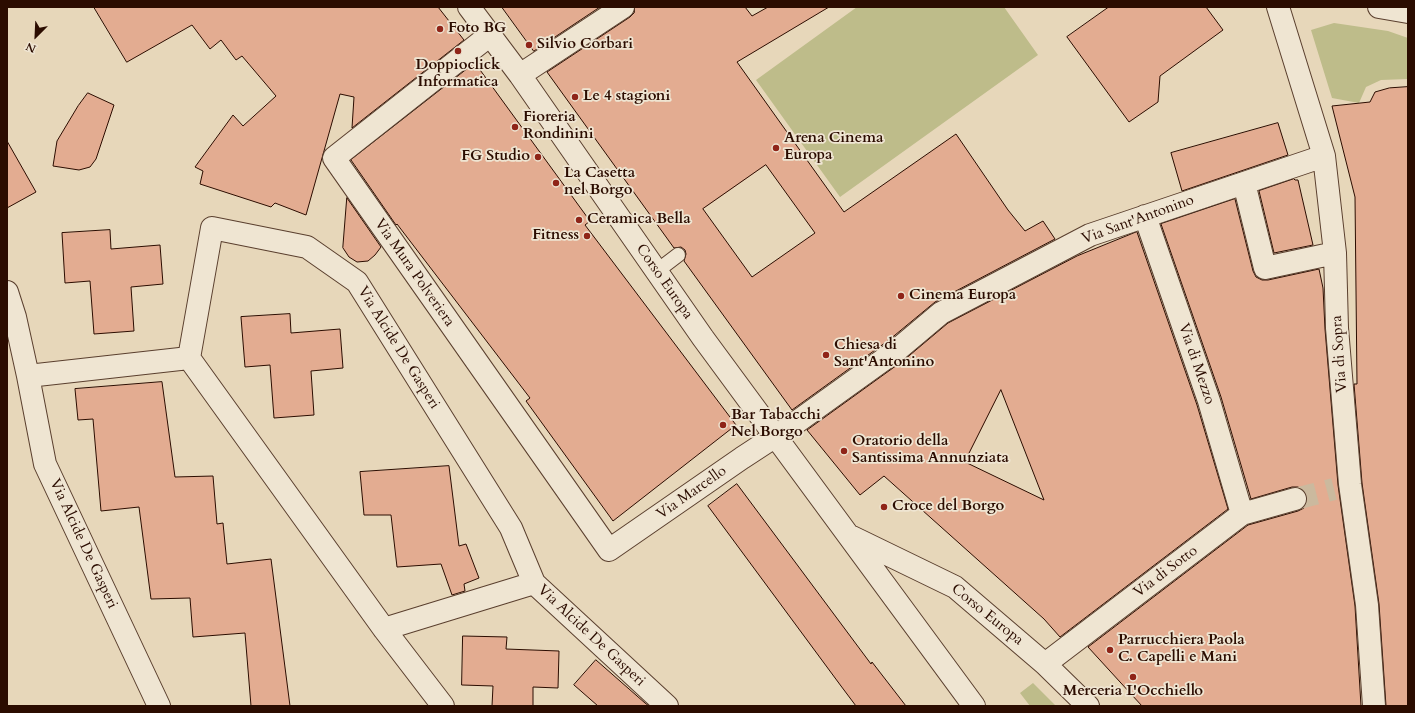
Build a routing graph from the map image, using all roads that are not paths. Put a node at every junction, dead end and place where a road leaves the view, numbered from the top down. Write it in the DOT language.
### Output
graph roads {
  1 [pos="469,7"];
  2 [pos="623,7"];
  3 [pos="1278,7"];
  4 [pos="1380,7"];
  5 [pos="1408,12"];
  6 [pos="490,35"];
  7 [pos="520,75"];
  8 [pos="1324,156"];
  9 [pos="1244,183"];
  10 [pos="1146,216"];
  11 [pos="1335,253"];
  12 [pos="678,255"];
  13 [pos="657,272"];
  14 [pos="7,292"];
  15 [pos="189,358"];
  16 [pos="28,376"];
  17 [pos="775,436"];
  18 [pos="1295,499"];
  19 [pos="1242,514"];
  20 [pos="849,535"];
  21 [pos="609,550"];
  22 [pos="534,583"];
  23 [pos="384,630"];
  24 [pos="1046,664"];
  25 [pos="159,706"];
  26 [pos="442,706"];
  27 [pos="666,706"];
  28 [pos="974,706"];
  29 [pos="1088,706"];
  30 [pos="1374,706"];
  1 -- 6 [label="street, Corso Europa"];
  2 -- 7 [label="street"];
  3 -- 8 [label="street, Via di Sopra"];
  4 -- 5 [label="street"];
  6 -- 7 [label="street, Corso Europa"];
  6 -- 21 [label="street, Via Mura Polveriera"];
  7 -- 13 [label="street, Corso Europa"];
  8 -- 9 [label="street, Via Sant'Antonino"];
  8 -- 11 [label="street, Via di Sopra"];
  9 -- 10 [label="street, Via Sant'Antonino"];
  9 -- 11 [label="street"];
  10 -- 17 [label="street, Via Sant'Antonino"];
  10 -- 19 [label="street, Via di Mezzo"];
  11 -- 30 [label="street, Via di Sopra"];
  12 -- 13 [label="lane"];
  13 -- 17 [label="street, Corso Europa"];
  14 -- 16 [label="street, Via Alcide De Gasperi"];
  15 -- 16 [label="street"];
  15 -- 22 [label="street, Via Alcide De Gasperi"];
  15 -- 23 [label="street"];
  16 -- 25 [label="street, Via Alcide De Gasperi"];
  17 -- 20 [label="street, Corso Europa"];
  17 -- 21 [label="street, Via Marcello"];
  18 -- 19 [label="street, Via di Sotto"];
  19 -- 24 [label="street, Via di Sotto"];
  20 -- 24 [label="street, Corso Europa"];
  20 -- 28 [label="street, Corso Europa"];
  22 -- 23 [label="street, Via Alcide De Gasperi"];
  22 -- 27 [label="street, Via Alcide De Gasperi"];
  23 -- 26 [label="street"];
  24 -- 29 [label="street, Corso Europa"];
}
